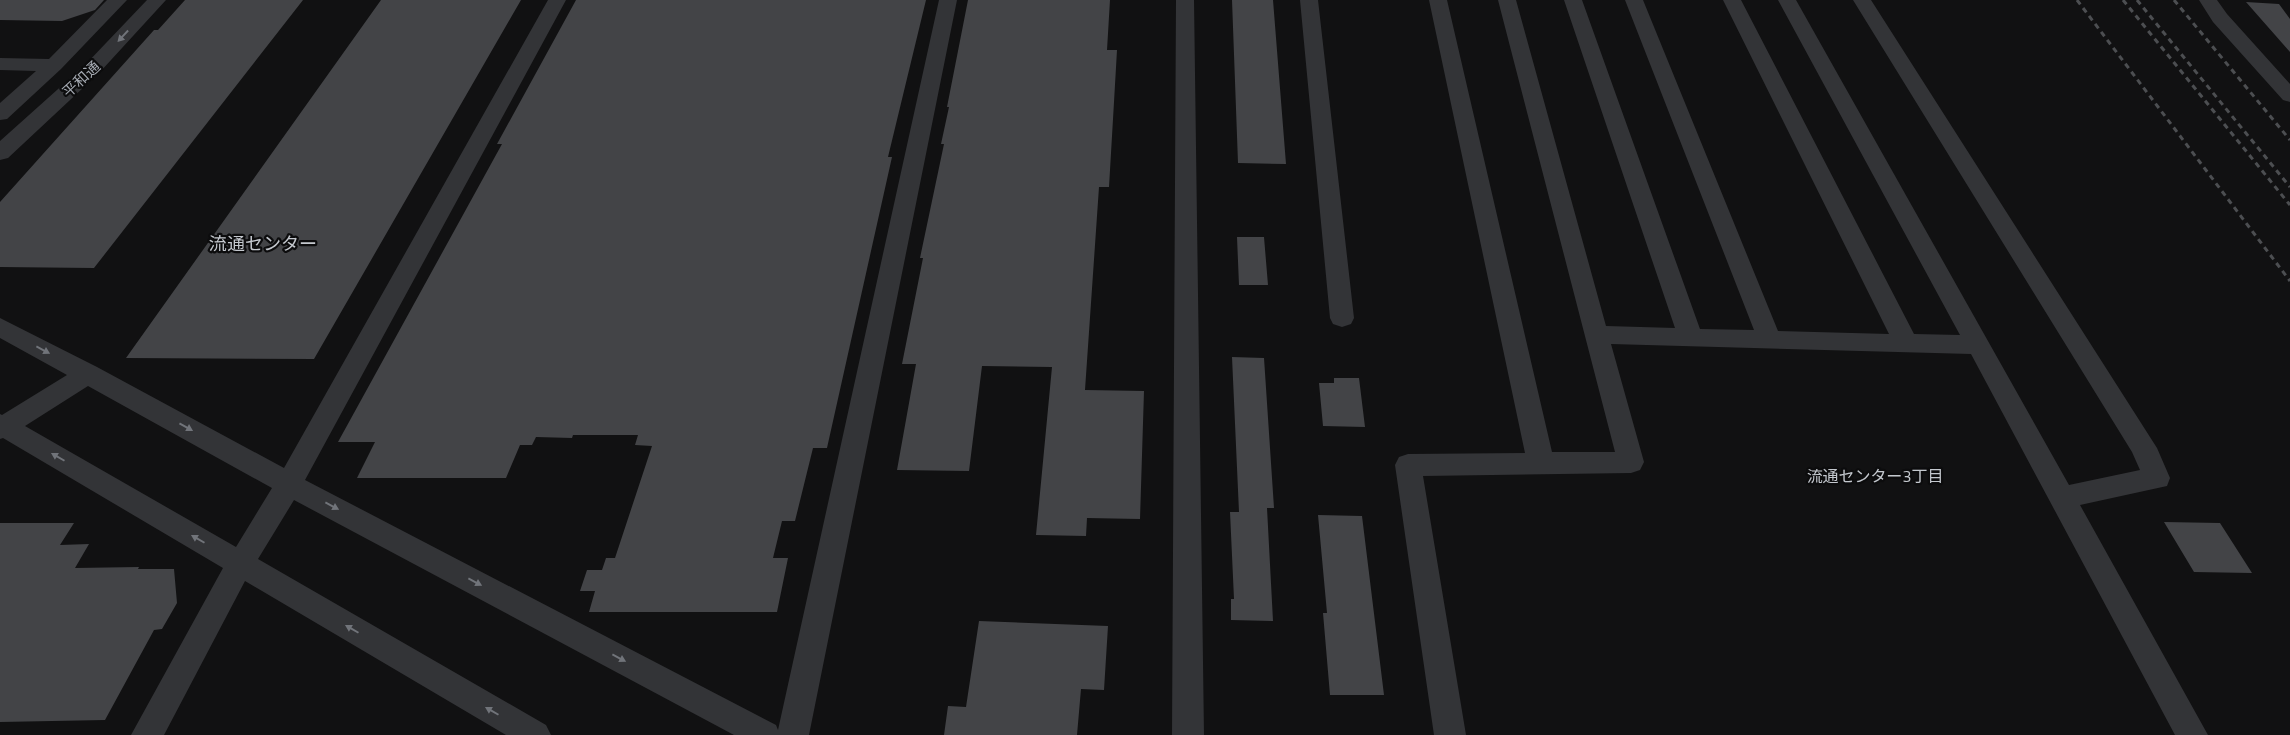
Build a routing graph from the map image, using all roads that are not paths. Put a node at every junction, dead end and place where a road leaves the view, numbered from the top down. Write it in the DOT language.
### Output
graph roads {
  1 [pos="118,0"];
  2 [pos="157,0"];
  3 [pos="557,0"];
  4 [pos="948,0"];
  5 [pos="1185,0"];
  6 [pos="1309,0"];
  7 [pos="1438,0"];
  8 [pos="1508,0"];
  9 [pos="1573,0"];
  10 [pos="1634,0"];
  11 [pos="1732,0"];
  12 [pos="1788,0"];
  13 [pos="1862,0"];
  14 [pos="2208,0"];
  15 [pos="0,64"];
  16 [pos="54,65"];
  17 [pos="2290,96"];
  18 [pos="0,114"];
  19 [pos="0,152"];
  20 [pos="1342,318"];
  21 [pos="0,327"];
  22 [pos="1596,335"];
  23 [pos="1691,338"];
  24 [pos="1770,340"];
  25 [pos="1906,343"];
  26 [pos="1978,345"];
  27 [pos="88,374"];
  28 [pos="1,426"];
  29 [pos="1541,463"];
  30 [pos="289,484"];
  31 [pos="2062,497"];
  32 [pos="240,564"];
  33 [pos="147,735"];
  34 [pos="535,735"];
  35 [pos="766,735"];
  36 [pos="793,735"];
  37 [pos="1188,735"];
  38 [pos="1450,735"];
  39 [pos="2192,735"];
  1 -- 16 [label="street, 平和通"];
  2 -- 19 [label="street, 平和通, one-way"];
  3 -- 30 [label="street"];
  4 -- 36 [label="street"];
  5 -- 37 [label="street"];
  6 -- 20 [label="street"];
  7 -- 29 [label="street"];
  8 -- 22 [label="street"];
  9 -- 23 [label="street"];
  10 -- 24 [label="street"];
  11 -- 25 [label="street"];
  12 -- 26 [label="street"];
  13 -- 31 [label="street"];
  14 -- 17 [label="street"];
  15 -- 16 [label="street"];
  16 -- 18 [label="street, 平和通"];
  21 -- 27 [label="street, one-way"];
  22 -- 23 [label="street"];
  22 -- 29 [label="street"];
  23 -- 24 [label="street"];
  24 -- 25 [label="street"];
  25 -- 26 [label="street"];
  26 -- 31 [label="street"];
  27 -- 28 [label="street"];
  27 -- 30 [label="street, one-way"];
  32 -- 28 [label="street, one-way"];
  29 -- 38 [label="street"];
  30 -- 32 [label="street"];
  30 -- 35 [label="street, one-way"];
  31 -- 39 [label="street"];
  32 -- 33 [label="street"];
  34 -- 32 [label="street, one-way"];
}
